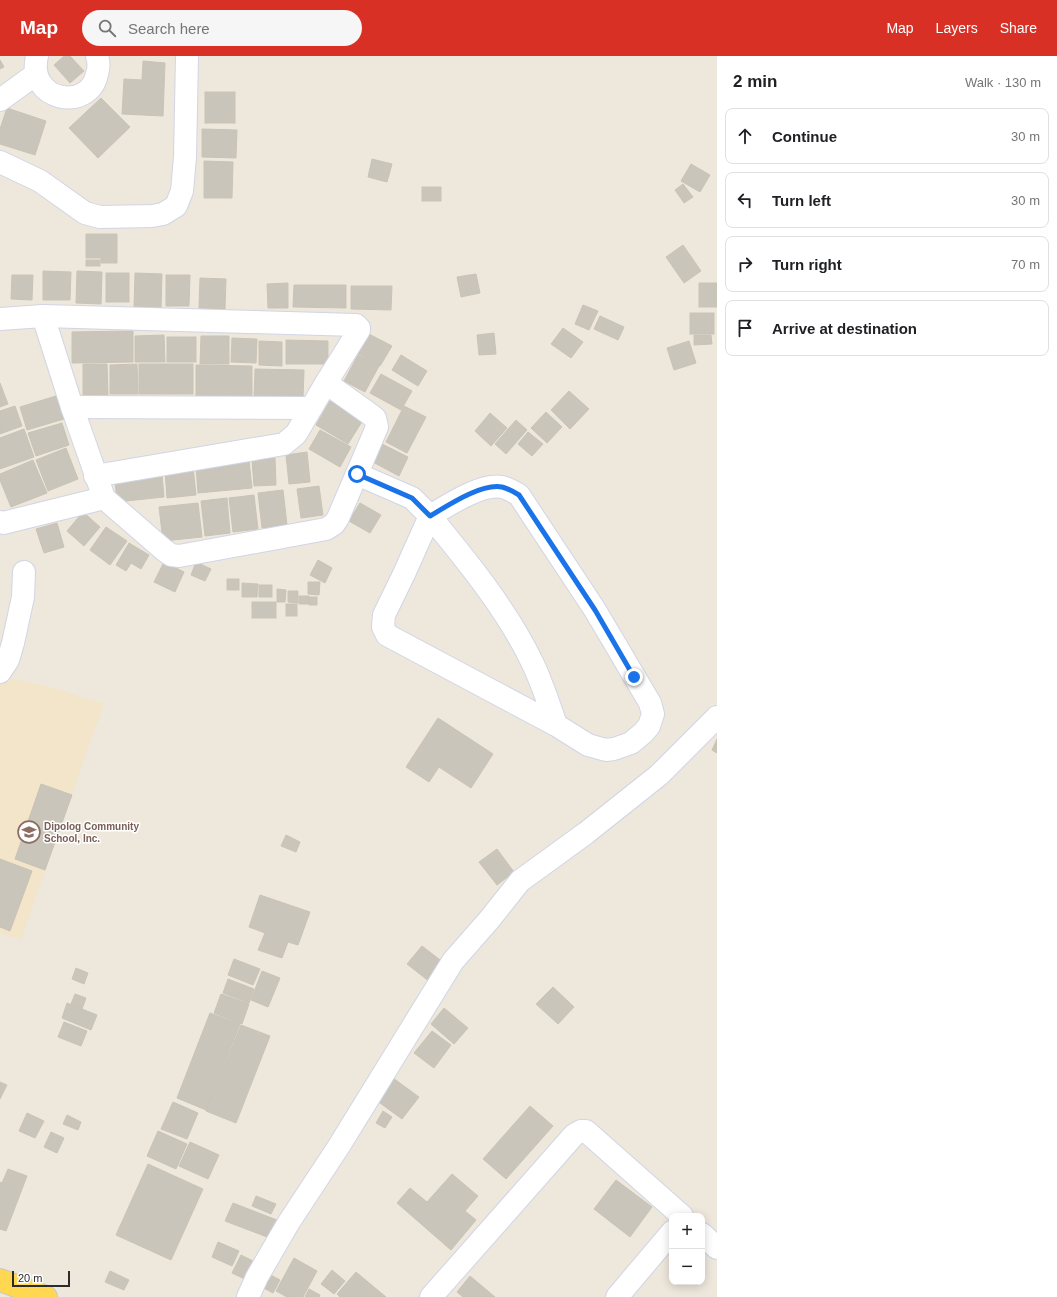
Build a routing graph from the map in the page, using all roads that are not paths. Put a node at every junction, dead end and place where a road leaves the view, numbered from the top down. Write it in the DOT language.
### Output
graph roads {
  1 [pos="97,56"];
  2 [pos="187,56"];
  3 [pos="37,65"];
  4 [pos="0,100"];
  5 [pos="0,162"];
  6 [pos="43,316"];
  7 [pos="0,319"];
  8 [pos="326,383"];
  9 [pos="72,407"];
  10 [pos="311,408"];
  11 [pos="357,474"];
  12 [pos="95,476"];
  13 [pos="104,498"];
  14 [pos="430,516"];
  15 [pos="0,522"];
  16 [pos="24,572"];
  17 [pos="0,672"];
  18 [pos="717,716"];
  19 [pos="556,724"];
  20 [pos="679,1213"];
  21 [pos="669,1236"];
  22 [pos="705,1237"];
  23 [pos="717,1248"];
  24 [pos="0,1280"];
  25 [pos="46,1297"];
  26 [pos="248,1297"];
  27 [pos="431,1297"];
  28 [pos="617,1297"];
  1 -- 3 [label="street"];
  2 -- 5 [label="street"];
  3 -- 4 [label="street"];
  6 -- 7 [label="street"];
  6 -- 8 [label="street"];
  6 -- 9 [label="street"];
  8 -- 10 [label="street"];
  8 -- 11 [label="street"];
  9 -- 10 [label="street"];
  9 -- 12 [label="street"];
  10 -- 12 [label="street"];
  11 -- 13 [label="street"];
  11 -- 14 [label="street"];
  12 -- 13 [label="street"];
  13 -- 15 [label="street"];
  14 -- 19 [label="street"];
  14 -- 19 [label="street"];
  14 -- 19 [label="street"];
  16 -- 17 [label="street"];
  18 -- 26 [label="street"];
  20 -- 27 [label="street"];
  21 -- 28 [label="street"];
  22 -- 23 [label="street"];
  24 -- 25 [label="main road"];
}
